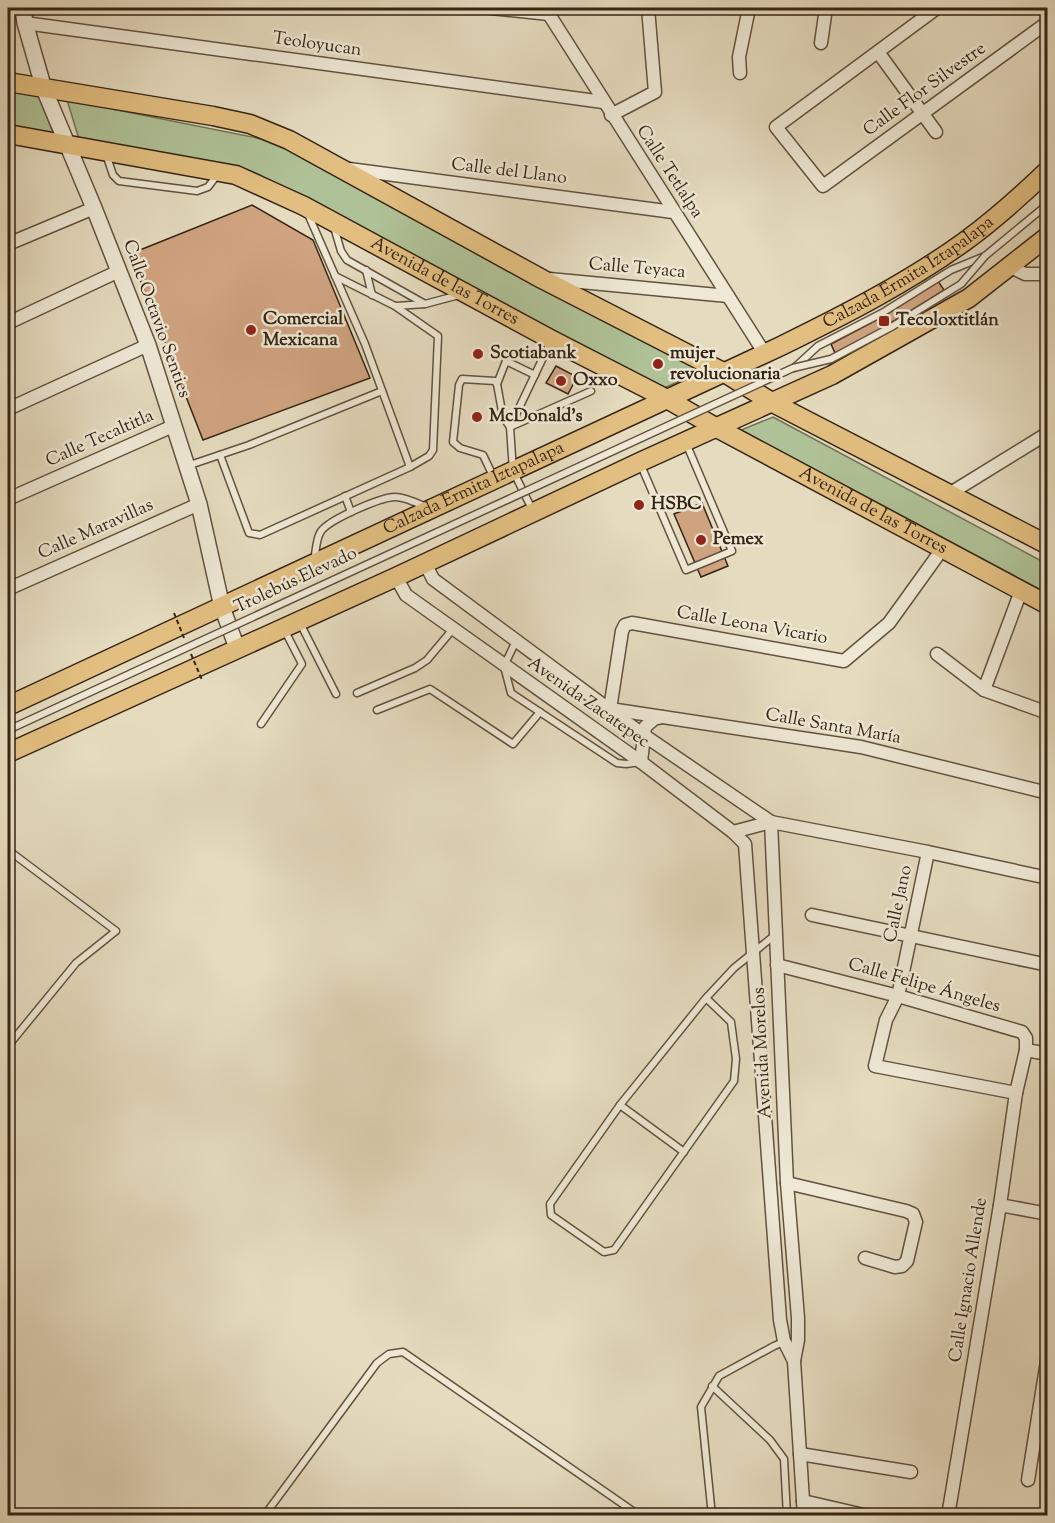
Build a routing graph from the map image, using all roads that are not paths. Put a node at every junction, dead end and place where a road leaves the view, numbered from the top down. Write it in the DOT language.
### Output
graph roads {
  1 [pos="23,8"];
  2 [pos="490,8"];
  3 [pos="648,8"];
  4 [pos="749,8"];
  5 [pos="826,8"];
  6 [pos="937,8"];
  7 [pos="547,11"];
  8 [pos="1047,22"];
  9 [pos="25,23"];
  10 [pos="821,43"];
  11 [pos="878,52"];
  12 [pos="740,73"];
  13 [pos="8,82"];
  14 [pos="44,89"];
  15 [pos="603,102"];
  16 [pos="923,114"];
  17 [pos="611,115"];
  18 [pos="936,132"];
  19 [pos="8,134"];
  20 [pos="68,144"];
  21 [pos="105,150"];
  22 [pos="341,168"];
  23 [pos="1047,170"];
  24 [pos="220,171"];
  25 [pos="1047,204"];
  26 [pos="304,206"];
  27 [pos="94,208"];
  28 [pos="673,212"];
  29 [pos="332,221"];
  30 [pos="1047,236"];
  31 [pos="8,244"];
  32 [pos="985,256"];
  33 [pos="1011,267"];
  34 [pos="366,270"];
  35 [pos="119,271"];
  36 [pos="1047,274"];
  37 [pos="335,276"];
  38 [pos="542,279"];
  39 [pos="465,293"];
  40 [pos="372,295"];
  41 [pos="728,296"];
  42 [pos="425,304"];
  43 [pos="395,306"];
  44 [pos="8,323"];
  45 [pos="552,340"];
  46 [pos="148,345"];
  47 [pos="765,354"];
  48 [pos="793,368"];
  49 [pos="724,373"];
  50 [pos="536,375"];
  51 [pos="497,384"];
  52 [pos="382,391"];
  53 [pos="591,391"];
  54 [pos="667,399"];
  55 [pos="773,403"];
  56 [pos="8,409"];
  57 [pos="173,426"];
  58 [pos="510,427"];
  59 [pos="717,428"];
  60 [pos="1047,433"];
  61 [pos="686,442"];
  62 [pos="220,455"];
  63 [pos="640,462"];
  64 [pos="187,466"];
  65 [pos="410,467"];
  66 [pos="513,471"];
  67 [pos="495,480"];
  68 [pos="949,494"];
  69 [pos="345,496"];
  70 [pos="8,499"];
  71 [pos="199,504"];
  72 [pos="433,509"];
  73 [pos="351,512"];
  74 [pos="534,512"];
  75 [pos="1047,546"];
  76 [pos="943,548"];
  77 [pos="425,563"];
  78 [pos="313,564"];
  79 [pos="396,577"];
  80 [pos="8,589"];
  81 [pos="1021,591"];
  82 [pos="1047,605"];
  83 [pos="222,607"];
  84 [pos="291,624"];
  85 [pos="453,629"];
  86 [pos="516,641"];
  87 [pos="237,648"];
  88 [pos="937,654"];
  89 [pos="504,666"];
  90 [pos="984,690"];
  91 [pos="357,693"];
  92 [pos="336,694"];
  93 [pos="8,706"];
  94 [pos="610,709"];
  95 [pos="377,710"];
  96 [pos="540,712"];
  97 [pos="1047,713"];
  98 [pos="664,716"];
  99 [pos="261,724"];
  100 [pos="8,730"];
  101 [pos="645,736"];
  102 [pos="8,753"];
  103 [pos="640,762"];
  104 [pos="1047,793"];
  105 [pos="771,822"];
  106 [pos="733,832"];
  107 [pos="8,850"];
  108 [pos="928,852"];
  109 [pos="1047,878"];
  110 [pos="812,915"];
  111 [pos="776,934"];
  112 [pos="910,935"];
  113 [pos="753,952"];
  114 [pos="777,965"];
  115 [pos="1047,965"];
  116 [pos="898,996"];
  117 [pos="706,998"];
  118 [pos="8,1046"];
  119 [pos="1026,1050"];
  120 [pos="1047,1054"];
  121 [pos="1016,1093"];
  122 [pos="620,1104"];
  123 [pos="684,1152"];
  124 [pos="787,1183"];
  125 [pos="1000,1204"];
  126 [pos="1047,1214"];
  127 [pos="865,1258"];
  128 [pos="796,1282"];
  129 [pos="777,1283"];
  130 [pos="798,1340"];
  131 [pos="784,1341"];
  132 [pos="1047,1354"];
  133 [pos="794,1361"];
  134 [pos="712,1386"];
  135 [pos="800,1454"];
  136 [pos="911,1472"];
  137 [pos="1028,1480"];
  138 [pos="803,1501"];
  139 [pos="264,1515"];
  140 [pos="640,1515"];
  141 [pos="712,1515"];
  142 [pos="787,1515"];
  143 [pos="804,1515"];
  144 [pos="868,1515"];
  145 [pos="948,1515"];
  1 -- 9 [label="street, Calle Octavio Senties"];
  2 -- 7 [label="street"];
  3 -- 17 [label="street"];
  4 -- 12 [label="street"];
  5 -- 10 [label="street"];
  6 -- 11 [label="street"];
  7 -- 15 [label="street, Calle Tetlalpa"];
  8 -- 16 [label="street, Calle Flor Silvestre"];
  9 -- 14 [label="street, Calle Octavio Senties"];
  9 -- 15 [label="street, Teoloyucan"];
  11 -- 16 [label="street"];
  11 -- 16 [label="street, Calle Flor Silvestre"];
  13 -- 14 [label="main road"];
  14 -- 20 [label="street, Calle Octavio Senties"];
  14 -- 22 [label="main road"];
  15 -- 17 [label="street, Calle Tetlalpa"];
  16 -- 18 [label="street"];
  17 -- 28 [label="street, Calle Tetlalpa"];
  19 -- 20 [label="main road, Avenida de las Torres"];
  20 -- 21 [label="main road, Avenida de las Torres"];
  20 -- 27 [label="street, Calle Octavio Senties"];
  21 -- 24 [label="main road, Avenida de las Torres"];
  21 -- 24 [label="lane"];
  22 -- 28 [label="street, Calle del Llano"];
  22 -- 38 [label="main road"];
  23 -- 47 [label="main road, Calzada Ermita Iztapalapa"];
  24 -- 26 [label="main road, Avenida de las Torres"];
  25 -- 32 [label="lane, Trolebús Elevado"];
  26 -- 29 [label="main road, Avenida de las Torres"];
  26 -- 37 [label="lane"];
  27 -- 31 [label="street"];
  27 -- 35 [label="street, Calle Octavio Senties"];
  28 -- 41 [label="street, Calle Tetlalpa"];
  29 -- 34 [label="lane"];
  29 -- 39 [label="main road, Avenida de las Torres"];
  30 -- 33 [label="main road"];
  32 -- 48 [label="lane, Trolebús Elevado, bridge"];
  32 -- 48 [label="lane, Trolebús Elevado, bridge"];
  33 -- 36 [label="street"];
  33 -- 55 [label="main road"];
  34 -- 40 [label="lane"];
  34 -- 42 [label="lane"];
  35 -- 44 [label="street"];
  35 -- 46 [label="street, Calle Octavio Senties"];
  37 -- 40 [label="lane"];
  37 -- 52 [label="lane"];
  38 -- 41 [label="street, Calle Teyaca"];
  38 -- 49 [label="main road"];
  39 -- 42 [label="lane"];
  39 -- 45 [label="main road, Avenida de las Torres"];
  40 -- 43 [label="lane"];
  41 -- 47 [label="street, Calle Tetlalpa"];
  42 -- 43 [label="lane"];
  43 -- 65 [label="lane"];
  45 -- 50 [label="lane"];
  45 -- 54 [label="main road, Avenida de las Torres"];
  46 -- 56 [label="street"];
  46 -- 57 [label="street, Calle Octavio Senties"];
  47 -- 49 [label="main road, Calzada Ermita Iztapalapa"];
  48 -- 100 [label="lane, Trolebús Elevado, bridge"];
  49 -- 54 [label="main road, Calzada Ermita Iztapalapa"];
  49 -- 55 [label="main road"];
  50 -- 51 [label="lane"];
  50 -- 58 [label="lane"];
  51 -- 58 [label="lane"];
  51 -- 67 [label="lane"];
  52 -- 62 [label="lane"];
  52 -- 65 [label="lane"];
  53 -- 58 [label="lane"];
  54 -- 59 [label="main road, Avenida de las Torres"];
  54 -- 66 [label="main road, Calzada Ermita Iztapalapa"];
  55 -- 59 [label="main road"];
  55 -- 68 [label="main road"];
  57 -- 64 [label="street, Calle Octavio Senties"];
  57 -- 70 [label="street, Calle Tecaltitla"];
  58 -- 66 [label="lane"];
  59 -- 61 [label="main road"];
  59 -- 76 [label="main road, Avenida de las Torres"];
  60 -- 68 [label="street"];
  61 -- 63 [label="main road"];
  61 -- 63 [label="lane"];
  62 -- 64 [label="lane"];
  62 -- 69 [label="lane"];
  63 -- 74 [label="main road"];
  64 -- 71 [label="street, Calle Octavio Senties"];
  65 -- 69 [label="lane"];
  66 -- 67 [label="main road, Calzada Ermita Iztapalapa"];
  66 -- 74 [label="lane"];
  67 -- 72 [label="main road, Calzada Ermita Iztapalapa"];
  68 -- 75 [label="main road"];
  69 -- 73 [label="lane"];
  71 -- 80 [label="street, Calle Maravillas"];
  71 -- 83 [label="street, Calle Octavio Senties"];
  72 -- 73 [label="lane"];
  72 -- 78 [label="main road, Calzada Ermita Iztapalapa"];
  73 -- 78 [label="lane"];
  74 -- 77 [label="main road"];
  76 -- 81 [label="main road, Avenida de las Torres"];
  76 -- 94 [label="street, Calle Leona Vicario"];
  77 -- 79 [label="main road"];
  77 -- 86 [label="street, Avenida Zacatepec"];
  78 -- 83 [label="main road, Calzada Ermita Iztapalapa"];
  79 -- 84 [label="main road"];
  79 -- 85 [label="street, Avenida Zacatepec"];
  81 -- 82 [label="main road, Avenida de las Torres"];
  81 -- 90 [label="street"];
  83 -- 87 [label="street, Calle Octavio Senties"];
  83 -- 93 [label="main road, Calzada Ermita Iztapalapa"];
  84 -- 87 [label="main road"];
  84 -- 92 [label="lane"];
  84 -- 99 [label="lane"];
  85 -- 89 [label="street, Avenida Zacatepec"];
  85 -- 91 [label="lane"];
  86 -- 89 [label="lane"];
  86 -- 94 [label="street, Avenida Zacatepec"];
  87 -- 102 [label="main road"];
  88 -- 90 [label="street"];
  89 -- 96 [label="lane"];
  89 -- 103 [label="street, Avenida Zacatepec"];
  90 -- 97 [label="street"];
  94 -- 98 [label="street, Calle Santa María"];
  94 -- 101 [label="street, Avenida Zacatepec"];
  95 -- 96 [label="lane"];
  96 -- 103 [label="lane"];
  98 -- 101 [label="street"];
  98 -- 104 [label="street, Calle Santa María"];
  101 -- 103 [label="street"];
  101 -- 105 [label="street, Avenida Zacatepec"];
  103 -- 106 [label="street, Avenida Zacatepec"];
  105 -- 106 [label="street, Avenida Zacatepec"];
  105 -- 108 [label="street, Avenida Zacatepec"];
  105 -- 111 [label="street, Avenida Morelos"];
  106 -- 113 [label="street, Avenida Morelos"];
  107 -- 118 [label="lane"];
  108 -- 109 [label="street, Avenida Zacatepec"];
  108 -- 112 [label="street, Calle Jano"];
  110 -- 112 [label="street"];
  111 -- 113 [label="lane"];
  111 -- 114 [label="street, Avenida Morelos"];
  112 -- 115 [label="street"];
  112 -- 116 [label="street, Calle Jano"];
  113 -- 117 [label="lane"];
  113 -- 129 [label="street, Avenida Morelos"];
  114 -- 116 [label="street, Calle Felipe Ángeles"];
  114 -- 124 [label="street, Avenida Morelos"];
  116 -- 119 [label="street, Calle Felipe Ángeles"];
  116 -- 121 [label="street, Calle Jano"];
  117 -- 122 [label="lane"];
  117 -- 123 [label="lane"];
  119 -- 120 [label="street"];
  119 -- 121 [label="street, Calle Ignacio Allende"];
  121 -- 125 [label="street, Calle Ignacio Allende"];
  122 -- 123 [label="lane"];
  122 -- 123 [label="lane"];
  124 -- 127 [label="street"];
  124 -- 128 [label="street, Avenida Morelos"];
  125 -- 126 [label="street"];
  125 -- 145 [label="street, Calle Ignacio Allende"];
  128 -- 129 [label="street"];
  128 -- 130 [label="street, Avenida Morelos"];
  129 -- 131 [label="street, Avenida Morelos"];
  130 -- 131 [label="lane"];
  130 -- 133 [label="street, Avenida Morelos"];
  131 -- 133 [label="street, Avenida Morelos"];
  131 -- 134 [label="lane"];
  132 -- 137 [label="street"];
  133 -- 135 [label="street, Avenida Morelos"];
  134 -- 141 [label="lane"];
  134 -- 142 [label="lane"];
  135 -- 136 [label="street"];
  135 -- 138 [label="street, Avenida Morelos"];
  138 -- 143 [label="street, Avenida Morelos"];
  138 -- 144 [label="street"];
  139 -- 140 [label="lane"];
}
